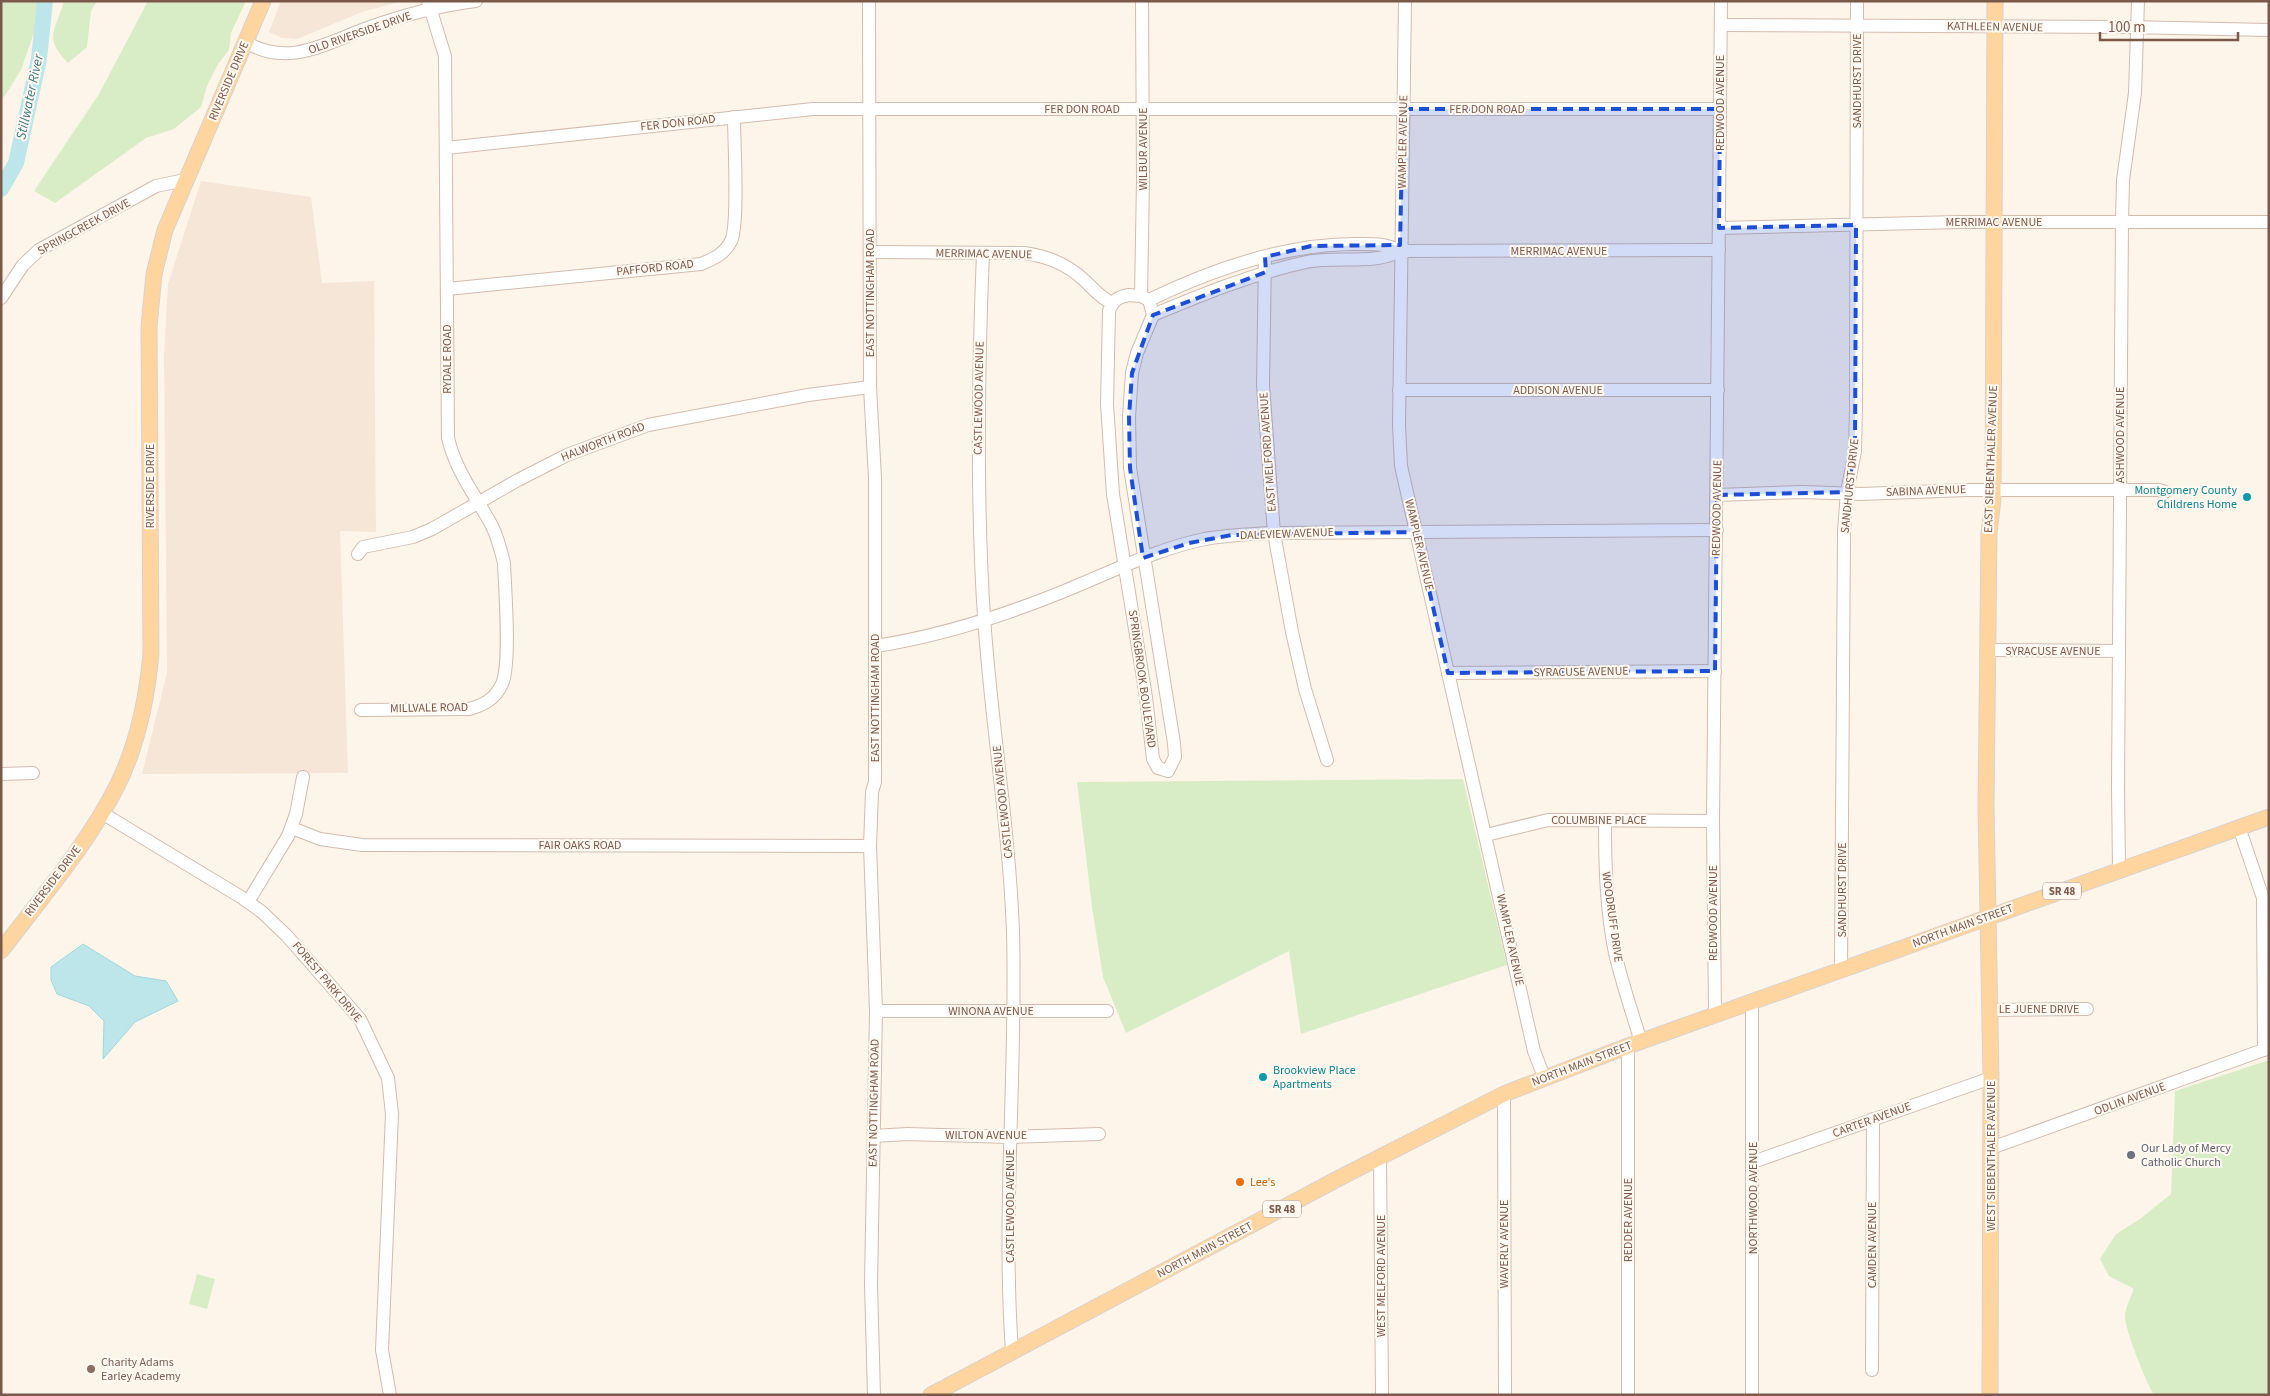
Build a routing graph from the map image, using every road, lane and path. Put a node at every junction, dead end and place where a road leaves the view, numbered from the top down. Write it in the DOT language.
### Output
graph roads {
  1 [pos="263,1"];
  2 [pos="476,1"];
  3 [pos="869,1"];
  4 [pos="1142,1"];
  5 [pos="1405,1"];
  6 [pos="1721,1"];
  7 [pos="1857,1"];
  8 [pos="1995,1"];
  9 [pos="2138,1"];
  10 [pos="429,6"];
  11 [pos="1721,25"];
  12 [pos="1857,26"];
  13 [pos="1995,27"];
  14 [pos="2138,28"];
  15 [pos="2269,30"];
  16 [pos="246,42"];
  17 [pos="1143,109"];
  18 [pos="1404,109"];
  19 [pos="1720,109"];
  20 [pos="869,110"];
  21 [pos="734,117"];
  22 [pos="446,148"];
  23 [pos="185,180"];
  24 [pos="2122,221"];
  25 [pos="1994,222"];
  26 [pos="2269,222"];
  27 [pos="1856,224"];
  28 [pos="1719,228"];
  29 [pos="1719,250"];
  30 [pos="1400,251"];
  31 [pos="870,252"];
  32 [pos="982,253"];
  33 [pos="1265,257"];
  34 [pos="1266,272"];
  35 [pos="447,289"];
  36 [pos="1,298"];
  37 [pos="1145,298"];
  38 [pos="1112,303"];
  39 [pos="1153,315"];
  40 [pos="870,387"];
  41 [pos="1399,390"];
  42 [pos="1718,390"];
  43 [pos="1993,490"];
  44 [pos="2120,490"];
  45 [pos="1847,492"];
  46 [pos="2166,492"];
  47 [pos="1717,495"];
  48 [pos="478,503"];
  49 [pos="1717,530"];
  50 [pos="1416,532"];
  51 [pos="1274,533"];
  52 [pos="358,554"];
  53 [pos="1143,558"];
  54 [pos="1124,566"];
  55 [pos="984,619"];
  56 [pos="876,646"];
  57 [pos="1988,650"];
  58 [pos="2119,651"];
  59 [pos="1715,671"];
  60 [pos="1448,673"];
  61 [pos="494,696"];
  62 [pos="361,710"];
  63 [pos="1327,760"];
  64 [pos="33,773"];
  65 [pos="1,774"];
  66 [pos="303,777"];
  67 [pos="102,813"];
  68 [pos="2269,816"];
  69 [pos="1605,820"];
  70 [pos="1713,821"];
  71 [pos="2238,827"];
  72 [pos="292,828"];
  73 [pos="1486,835"];
  74 [pos="870,846"];
  75 [pos="2119,870"];
  76 [pos="248,902"];
  77 [pos="1988,917"];
  78 [pos="1,951"];
  79 [pos="1841,970"];
  80 [pos="1752,1002"];
  81 [pos="2087,1009"];
  82 [pos="1991,1010"];
  83 [pos="876,1011"];
  84 [pos="1014,1012"];
  85 [pos="1107,1012"];
  86 [pos="1715,1015"];
  87 [pos="1634,1044"];
  88 [pos="2266,1049"];
  89 [pos="1544,1077"];
  90 [pos="1991,1078"];
  91 [pos="1504,1094"];
  92 [pos="1873,1120"];
  93 [pos="1099,1134"];
  94 [pos="874,1136"];
  95 [pos="1010,1137"];
  96 [pos="1991,1148"];
  97 [pos="1380,1157"];
  98 [pos="1753,1162"];
  99 [pos="1012,1351"];
  100 [pos="1872,1370"];
  101 [pos="937,1393"];
  102 [pos="390,1395"];
  103 [pos="874,1395"];
  104 [pos="1382,1395"];
  105 [pos="1505,1395"];
  106 [pos="1628,1395"];
  107 [pos="1752,1395"];
  108 [pos="1990,1395"];
  1 -- 16 [label="main road, RIVERSIDE DRIVE"];
  2 -- 10 [label="street, OLD RIVERSIDE DRIVE"];
  3 -- 20 [label="street, EAST NOTTINGHAM ROAD"];
  4 -- 17 [label="street, WILBUR AVENUE"];
  5 -- 18 [label="street, WAMPLER AVENUE"];
  6 -- 11 [label="street, REDWOOD AVENUE"];
  7 -- 12 [label="street, SANDHURST DRIVE"];
  8 -- 13 [label="main road, EAST SIEBENTHALER AVENUE"];
  9 -- 14 [label="street, ASHWOOD AVENUE"];
  10 -- 16 [label="street, OLD RIVERSIDE DRIVE"];
  10 -- 22 [label="street, RYDALE ROAD"];
  11 -- 12 [label="street, KATHLEEN AVENUE"];
  11 -- 19 [label="street, REDWOOD AVENUE"];
  12 -- 13 [label="street, KATHLEEN AVENUE"];
  12 -- 27 [label="street, SANDHURST DRIVE"];
  13 -- 14 [label="street, KATHLEEN AVENUE"];
  13 -- 25 [label="main road, EAST SIEBENTHALER AVENUE"];
  14 -- 15 [label="street, KATHLEEN AVENUE"];
  14 -- 24 [label="street, ASHWOOD AVENUE"];
  16 -- 23 [label="main road, RIVERSIDE DRIVE"];
  17 -- 18 [label="street, FER DON ROAD"];
  17 -- 20 [label="street, FER DON ROAD"];
  17 -- 37 [label="street, WILBUR AVENUE"];
  18 -- 19 [label="street, FER DON ROAD"];
  18 -- 30 [label="street, WAMPLER AVENUE"];
  19 -- 28 [label="street, REDWOOD AVENUE"];
  20 -- 21 [label="street, FER DON ROAD"];
  20 -- 31 [label="street, EAST NOTTINGHAM ROAD"];
  21 -- 22 [label="street, FER DON ROAD"];
  21 -- 35 [label="street, PAFFORD ROAD"];
  22 -- 35 [label="street, RYDALE ROAD"];
  23 -- 36 [label="street, SPRINGCREEK DRIVE"];
  23 -- 67 [label="main road, RIVERSIDE DRIVE"];
  24 -- 25 [label="street, MERRIMAC AVENUE"];
  24 -- 26 [label="street, MERRIMAC AVENUE"];
  24 -- 44 [label="street, ASHWOOD AVENUE"];
  25 -- 27 [label="street, MERRIMAC AVENUE"];
  25 -- 43 [label="main road, EAST SIEBENTHALER AVENUE"];
  27 -- 28 [label="street, MERRIMAC AVENUE"];
  27 -- 45 [label="street, SANDHURST DRIVE"];
  28 -- 29 [label="street, REDWOOD AVENUE"];
  29 -- 30 [label="street, MERRIMAC AVENUE"];
  29 -- 42 [label="street, REDWOOD AVENUE"];
  30 -- 33 [label="street, MERRIMAC AVENUE"];
  30 -- 34 [label="street, MERRIMAC AVENUE"];
  30 -- 41 [label="street, WAMPLER AVENUE"];
  31 -- 32 [label="street, MERRIMAC AVENUE"];
  31 -- 40 [label="street, EAST NOTTINGHAM ROAD"];
  32 -- 38 [label="street, MERRIMAC AVENUE"];
  32 -- 55 [label="street, CASTLEWOOD AVENUE"];
  33 -- 34 [label="street, EAST MELFORD AVENUE"];
  33 -- 37 [label="street, MERRIMAC AVENUE"];
  34 -- 39 [label="street, MERRIMAC AVENUE"];
  34 -- 51 [label="street, EAST MELFORD AVENUE"];
  35 -- 48 [label="street, RYDALE ROAD"];
  37 -- 38 [label="street"];
  37 -- 39 [label="street"];
  38 -- 54 [label="street, SPRINGBROOK BOULEVARD"];
  39 -- 53 [label="street, SPRINGBROOK BOULEVARD"];
  40 -- 48 [label="street, HALWORTH ROAD"];
  40 -- 56 [label="street, EAST NOTTINGHAM ROAD"];
  41 -- 42 [label="street, ADDISON AVENUE"];
  41 -- 50 [label="street, WAMPLER AVENUE"];
  42 -- 47 [label="street, REDWOOD AVENUE"];
  43 -- 44 [label="street, SABINA AVENUE"];
  43 -- 45 [label="street, SABINA AVENUE"];
  43 -- 57 [label="main road, EAST SIEBENTHALER AVENUE"];
  44 -- 46 [label="street, SABINA AVENUE"];
  44 -- 58 [label="street, ASHWOOD AVENUE"];
  45 -- 47 [label="street, SABINA AVENUE"];
  45 -- 79 [label="street, SANDHURST DRIVE"];
  47 -- 49 [label="street, REDWOOD AVENUE"];
  48 -- 52 [label="street, HALWORTH ROAD"];
  48 -- 61 [label="street, RYDALE ROAD"];
  49 -- 50 [label="street, DALEVIEW AVENUE"];
  49 -- 59 [label="street, REDWOOD AVENUE"];
  50 -- 51 [label="street, DALEVIEW AVENUE"];
  50 -- 60 [label="street, WAMPLER AVENUE"];
  51 -- 53 [label="street, DALEVIEW AVENUE"];
  51 -- 63 [label="street, EAST MELFORD AVENUE"];
  53 -- 54 [label="street, DALEVIEW AVENUE"];
  53 -- 54 [label="street, SPRINGBROOK BOULEVARD"];
  54 -- 55 [label="street, DALEVIEW AVENUE"];
  55 -- 56 [label="street, DALEVIEW AVENUE"];
  55 -- 84 [label="street, CASTLEWOOD AVENUE"];
  56 -- 74 [label="street, EAST NOTTINGHAM ROAD"];
  57 -- 58 [label="street, SYRACUSE AVENUE"];
  57 -- 77 [label="main road, EAST SIEBENTHALER AVENUE"];
  58 -- 75 [label="street, ASHWOOD AVENUE"];
  59 -- 60 [label="street, SYRACUSE AVENUE"];
  59 -- 70 [label="street, REDWOOD AVENUE"];
  60 -- 73 [label="street, WAMPLER AVENUE"];
  61 -- 62 [label="street, MILLVALE ROAD"];
  64 -- 65 [label="street"];
  66 -- 72 [label="street"];
  67 -- 76 [label="street, FOREST PARK DRIVE"];
  67 -- 78 [label="main road, RIVERSIDE DRIVE"];
  68 -- 71 [label="main road, NORTH MAIN STREET / SR 48"];
  69 -- 70 [label="street, COLUMBINE PLACE"];
  69 -- 73 [label="street, COLUMBINE PLACE"];
  69 -- 87 [label="street, WOODRUFF DRIVE"];
  70 -- 86 [label="street, REDWOOD AVENUE"];
  71 -- 75 [label="main road, NORTH MAIN STREET / SR 48"];
  71 -- 88 [label="street"];
  72 -- 74 [label="street, FAIR OAKS ROAD"];
  72 -- 76 [label="street"];
  73 -- 89 [label="street, WAMPLER AVENUE"];
  74 -- 83 [label="street, EAST NOTTINGHAM ROAD"];
  75 -- 77 [label="main road, NORTH MAIN STREET / SR 48"];
  76 -- 102 [label="street, FOREST PARK DRIVE"];
  77 -- 79 [label="main road, NORTH MAIN STREET / SR 48"];
  77 -- 82 [label="main road, WEST SIEBENTHALER AVENUE"];
  79 -- 80 [label="main road, NORTH MAIN STREET / SR 48"];
  80 -- 86 [label="main road, NORTH MAIN STREET / SR 48"];
  80 -- 98 [label="street, NORTHWOOD AVENUE"];
  81 -- 82 [label="street, LE JUENE DRIVE"];
  82 -- 90 [label="main road, WEST SIEBENTHALER AVENUE"];
  83 -- 84 [label="street, WINONA AVENUE"];
  83 -- 94 [label="street, EAST NOTTINGHAM ROAD"];
  84 -- 85 [label="street, WINONA AVENUE"];
  84 -- 95 [label="street, CASTLEWOOD AVENUE"];
  86 -- 87 [label="main road, NORTH MAIN STREET / SR 48"];
  87 -- 89 [label="main road, NORTH MAIN STREET / SR 48"];
  87 -- 106 [label="street, REDDER AVENUE"];
  88 -- 96 [label="street, ODLIN AVENUE"];
  89 -- 91 [label="main road, NORTH MAIN STREET / SR 48"];
  90 -- 92 [label="street, CARTER AVENUE"];
  90 -- 96 [label="main road, WEST SIEBENTHALER AVENUE"];
  91 -- 97 [label="main road, NORTH MAIN STREET / SR 48"];
  91 -- 105 [label="street, WAVERLY AVENUE"];
  92 -- 98 [label="street, CARTER AVENUE"];
  92 -- 100 [label="street, CAMDEN AVENUE"];
  93 -- 95 [label="street, WILTON AVENUE"];
  94 -- 95 [label="street, WILTON AVENUE"];
  94 -- 103 [label="street, EAST NOTTINGHAM ROAD"];
  95 -- 99 [label="street, CASTLEWOOD AVENUE"];
  96 -- 108 [label="main road, WEST SIEBENTHALER AVENUE"];
  97 -- 99 [label="main road, NORTH MAIN STREET / SR 48"];
  97 -- 104 [label="street, WEST MELFORD AVENUE"];
  98 -- 107 [label="street, NORTHWOOD AVENUE"];
  99 -- 101 [label="main road, NORTH MAIN STREET / SR 48"];
}
